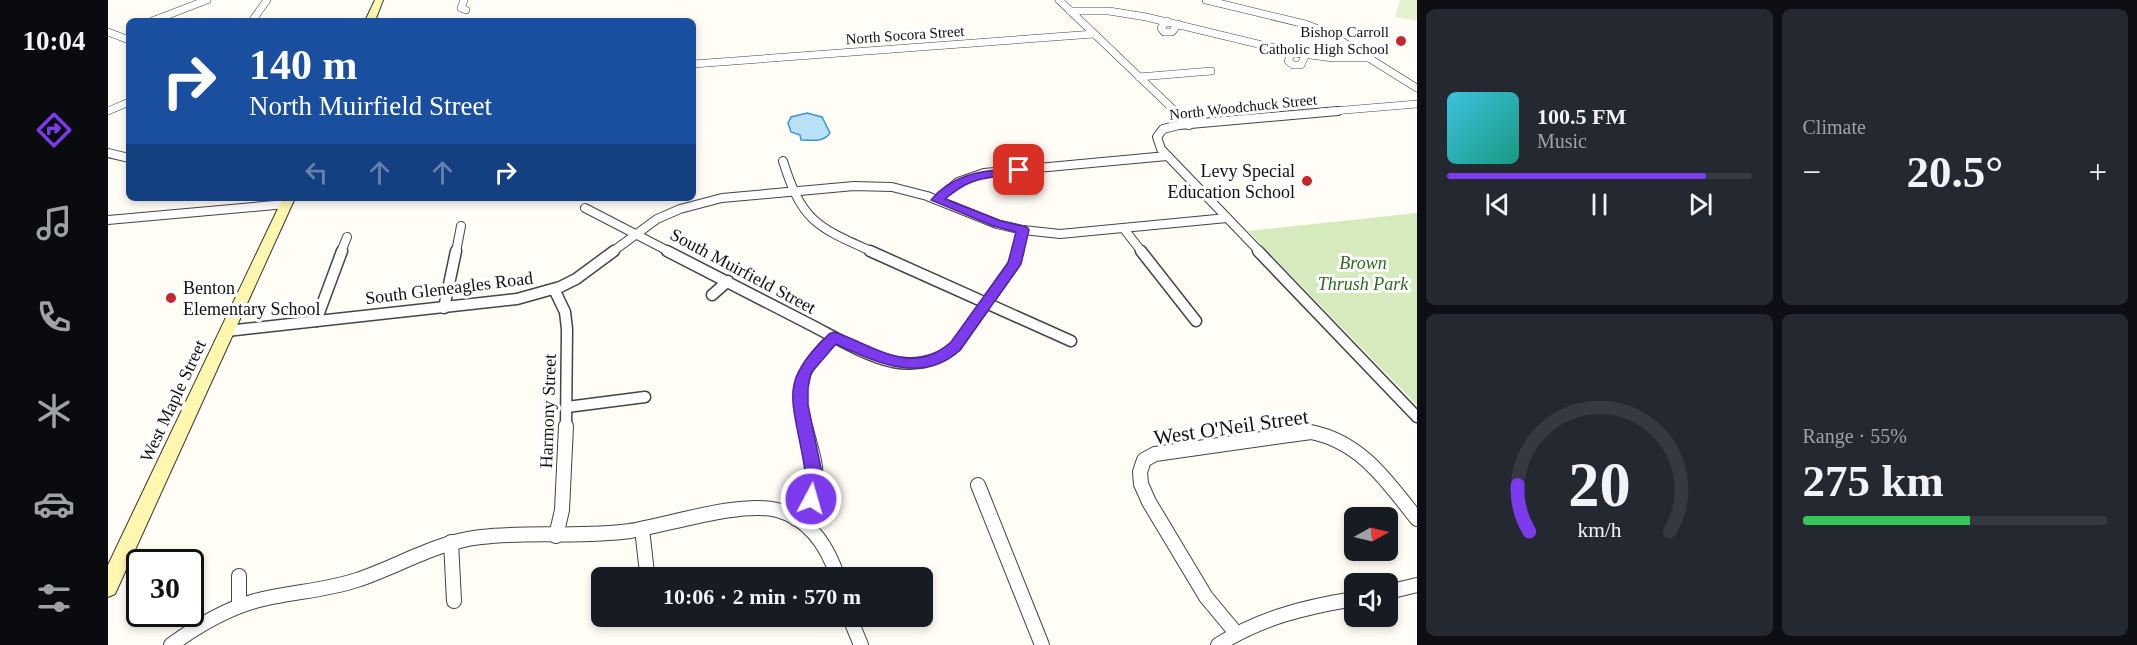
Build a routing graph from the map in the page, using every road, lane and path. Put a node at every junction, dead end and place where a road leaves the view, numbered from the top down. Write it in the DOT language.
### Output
graph roads {
  1 [pos="207,0"];
  2 [pos="267,0"];
  3 [pos="379,0"];
  4 [pos="464,0"];
  5 [pos="1059,0"];
  6 [pos="1206,0"];
  7 [pos="466,10"];
  8 [pos="1070,11"];
  9 [pos="160,18"];
  10 [pos="254,18"];
  11 [pos="371,18"];
  12 [pos="1167,21"];
  13 [pos="1178,24"];
  14 [pos="126,31"];
  15 [pos="1094,34"];
  16 [pos="110,35"];
  17 [pos="126,39"];
  18 [pos="1371,58"];
  19 [pos="696,64"];
  20 [pos="1211,71"];
  21 [pos="1139,77"];
  22 [pos="1417,88"];
  23 [pos="126,103"];
  24 [pos="1417,104"];
  25 [pos="108,111"];
  26 [pos="1189,124"];
  27 [pos="108,153"];
  28 [pos="1167,156"];
  29 [pos="126,157"];
  30 [pos="783,161"];
  31 [pos="794,191"];
  32 [pos="937,200"];
  33 [pos="287,201"];
  34 [pos="585,208"];
  35 [pos="1227,218"];
  36 [pos="108,220"];
  37 [pos="461,226"];
  38 [pos="1124,229"];
  39 [pos="1023,230"];
  40 [pos="637,234"];
  41 [pos="347,237"];
  42 [pos="728,281"];
  43 [pos="554,289"];
  44 [pos="712,295"];
  45 [pos="986,304"];
  46 [pos="444,308"];
  47 [pos="316,321"];
  48 [pos="1196,321"];
  49 [pos="227,331"];
  50 [pos="834,337"];
  51 [pos="1071,341"];
  52 [pos="645,397"];
  53 [pos="567,407"];
  54 [pos="1417,417"];
  55 [pos="978,485"];
  56 [pos="796,519"];
  57 [pos="1417,519"];
  58 [pos="642,529"];
  59 [pos="556,536"];
  60 [pos="451,542"];
  61 [pos="646,567"];
  62 [pos="835,567"];
  63 [pos="239,576"];
  64 [pos="1417,585"];
  65 [pos="108,587"];
  66 [pos="1398,590"];
  67 [pos="454,601"];
  68 [pos="1344,601"];
  69 [pos="239,605"];
  70 [pos="854,627"];
  71 [pos="1236,633"];
  72 [pos="171,645"];
  73 [pos="861,645"];
  74 [pos="1042,645"];
  75 [pos="1218,645"];
  1 -- 9 [label="street"];
  2 -- 10 [label="street"];
  3 -- 11 [label="main road"];
  4 -- 7 [label="street"];
  5 -- 8 [label="street"];
  6 -- 18 [label="street"];
  8 -- 12 [label="street"];
  8 -- 15 [label="street"];
  12 -- 13 [label="street"];
  12 -- 13 [label="street"];
  13 -- 18 [label="street"];
  14 -- 16 [label="street"];
  15 -- 19 [label="street, North Socora Street"];
  15 -- 21 [label="street"];
  16 -- 17 [label="street"];
  18 -- 22 [label="street"];
  20 -- 21 [label="street"];
  21 -- 26 [label="street"];
  23 -- 25 [label="street"];
  24 -- 26 [label="street, North Woodchuck Street"];
  26 -- 28 [label="street, North Woodchuck Street"];
  27 -- 29 [label="street"];
  28 -- 32 [label="street"];
  28 -- 35 [label="street"];
  30 -- 31 [label="street"];
  31 -- 32 [label="street, South Gleneagles Road"];
  31 -- 40 [label="street, South Gleneagles Road"];
  31 -- 45 [label="street"];
  32 -- 39 [label="street, South Gleneagles Road"];
  33 -- 36 [label="street"];
  33 -- 49 [label="main road, West Maple Street"];
  34 -- 40 [label="street, South Muirfield Street"];
  35 -- 38 [label="street, South Gleneagles Road"];
  35 -- 54 [label="street"];
  37 -- 46 [label="street"];
  38 -- 39 [label="street, South Gleneagles Road"];
  38 -- 48 [label="street"];
  39 -- 45 [label="street, South Muirfield Street"];
  40 -- 42 [label="street, South Muirfield Street"];
  40 -- 43 [label="street, South Gleneagles Road"];
  41 -- 47 [label="street"];
  42 -- 44 [label="street"];
  42 -- 50 [label="street, South Muirfield Street"];
  43 -- 46 [label="street, South Gleneagles Road"];
  43 -- 53 [label="street, Harmony Street"];
  45 -- 50 [label="street, South Muirfield Street"];
  45 -- 51 [label="street"];
  46 -- 47 [label="street, South Gleneagles Road"];
  47 -- 49 [label="street, South Gleneagles Road"];
  49 -- 65 [label="main road, West Maple Street"];
  50 -- 56 [label="street"];
  52 -- 53 [label="street"];
  53 -- 59 [label="street, Harmony Street"];
  55 -- 74 [label="street"];
  56 -- 58 [label="street"];
  56 -- 62 [label="street"];
  57 -- 71 [label="street, West O'Neil Street"];
  58 -- 59 [label="street"];
  58 -- 61 [label="street"];
  59 -- 60 [label="street"];
  60 -- 67 [label="street"];
  60 -- 69 [label="street"];
  63 -- 69 [label="street"];
  64 -- 66 [label="street"];
  68 -- 71 [label="street"];
  69 -- 72 [label="street"];
  70 -- 73 [label="street"];
  71 -- 75 [label="street"];
}
